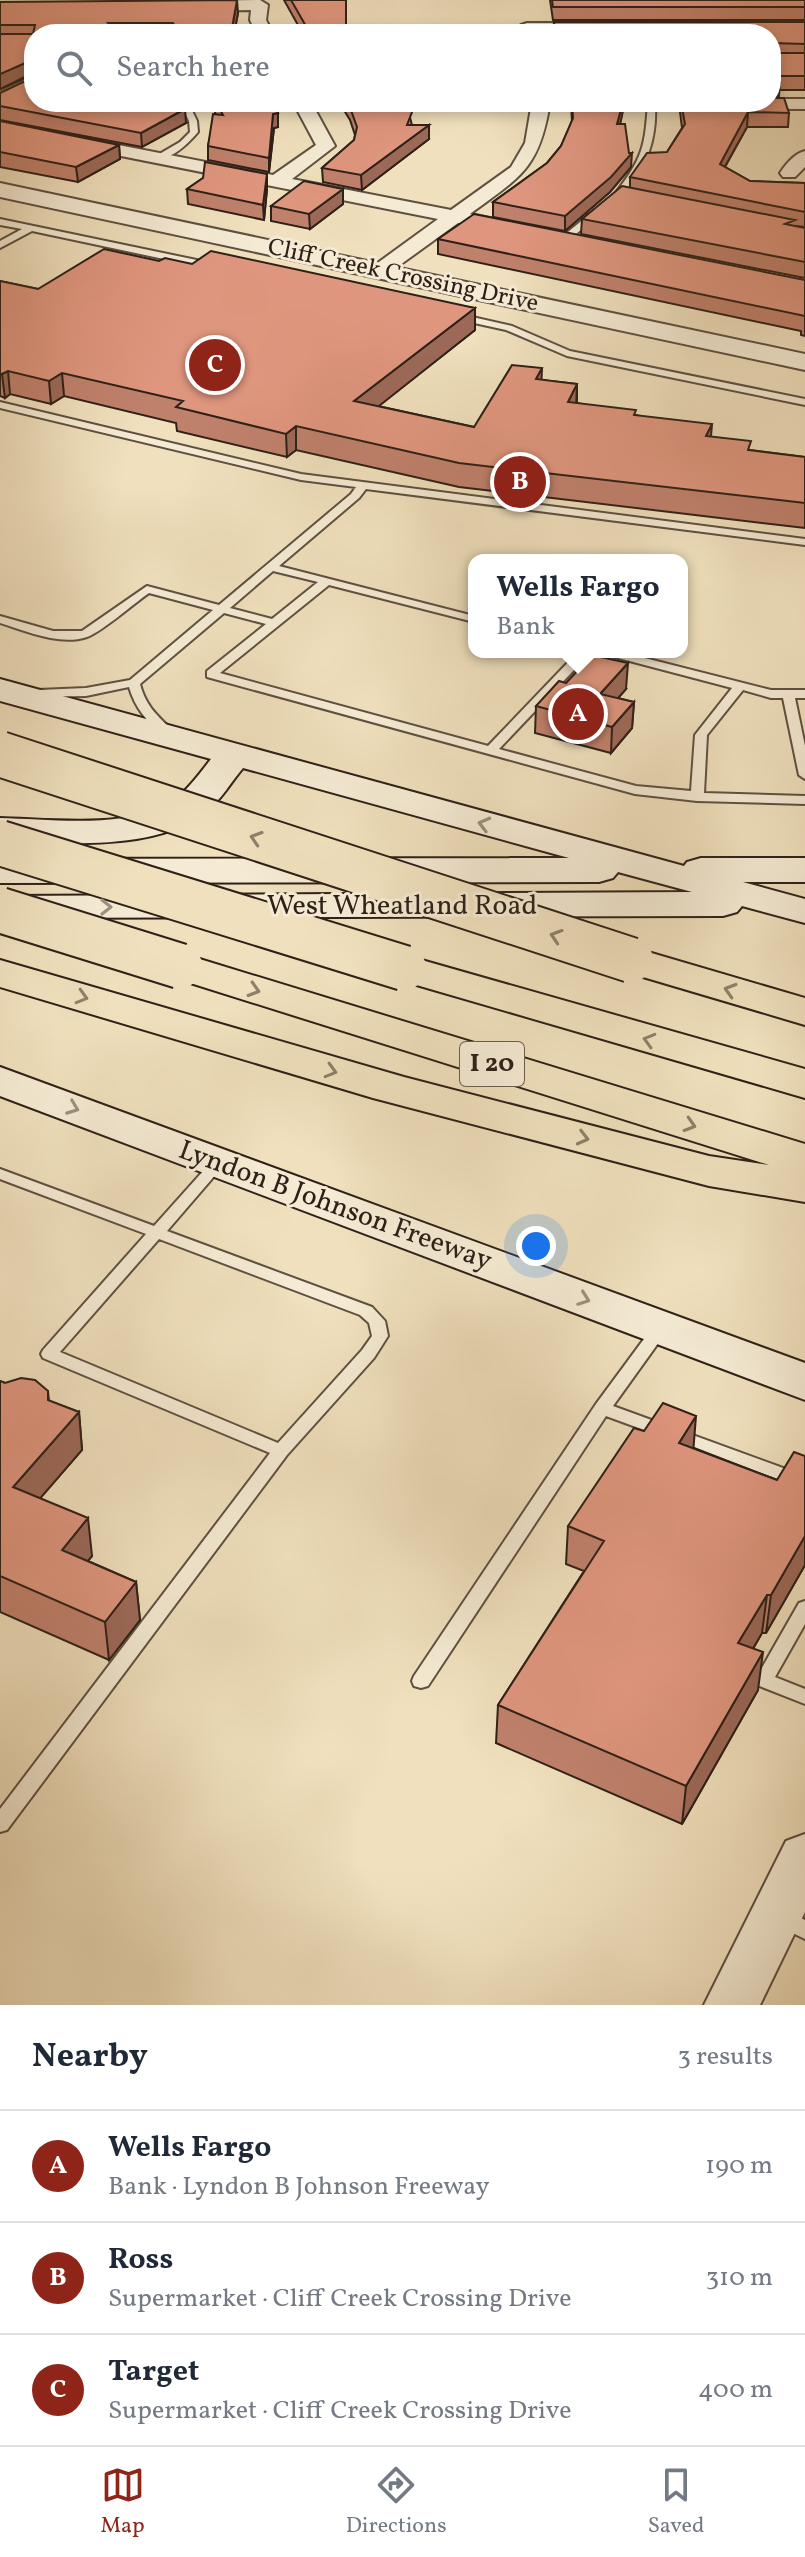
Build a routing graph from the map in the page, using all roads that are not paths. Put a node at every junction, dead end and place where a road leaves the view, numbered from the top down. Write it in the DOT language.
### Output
graph roads {
  1 [pos="183,6"];
  2 [pos="260,24"];
  3 [pos="24,86"];
  4 [pos="0,99"];
  5 [pos="781,104"];
  6 [pos="805,104"];
  7 [pos="189,112"];
  8 [pos="307,112"];
  9 [pos="539,112"];
  10 [pos="652,112"];
  11 [pos="0,127"];
  12 [pos="805,156"];
  13 [pos="159,158"];
  14 [pos="789,173"];
  15 [pos="277,181"];
  16 [pos="0,190"];
  17 [pos="618,195"];
  18 [pos="633,199"];
  19 [pos="609,203"];
  20 [pos="600,211"];
  21 [pos="456,216"];
  22 [pos="0,222"];
  23 [pos="31,228"];
  24 [pos="525,230"];
  25 [pos="560,237"];
  26 [pos="0,245"];
  27 [pos="596,245"];
  28 [pos="229,269"];
  29 [pos="379,271"];
  30 [pos="447,315"];
  31 [pos="805,362"];
  32 [pos="805,402"];
  33 [pos="0,405"];
  34 [pos="363,485"];
  35 [pos="805,542"];
  36 [pos="271,567"];
  37 [pos="327,581"];
  38 [pos="221,609"];
  39 [pos="468,617"];
  40 [pos="0,619"];
  41 [pos="274,623"];
  42 [pos="579,658"];
  43 [pos="630,658"];
  44 [pos="134,683"];
  45 [pos="740,686"];
  46 [pos="5,692"];
  47 [pos="788,694"];
  48 [pos="805,694"];
  49 [pos="798,712"];
  50 [pos="182,741"];
  51 [pos="492,749"];
  52 [pos="0,754"];
  53 [pos="234,755"];
  54 [pos="805,775"];
  55 [pos="697,797"];
  56 [pos="805,800"];
  57 [pos="0,830"];
  58 [pos="0,843"];
  59 [pos="553,858"];
  60 [pos="649,870"];
  61 [pos="805,870"];
  62 [pos="0,871"];
  63 [pos="361,906"];
  64 [pos="793,906"];
  65 [pos="0,909"];
  66 [pos="4,974"];
  67 [pos="805,1012"];
  68 [pos="0,1081"];
  69 [pos="805,1084"];
  70 [pos="805,1160"];
  71 [pos="218,1163"];
  72 [pos="0,1174"];
  73 [pos="805,1186"];
  74 [pos="157,1232"];
  75 [pos="661,1328"];
  76 [pos="805,1382"];
  77 [pos="602,1408"];
  78 [pos="281,1451"];
  79 [pos="805,1483"];
  80 [pos="805,1608"];
  81 [pos="421,1681"];
  82 [pos="805,1697"];
  83 [pos="0,1824"];
  84 [pos="805,1857"];
  85 [pos="790,1923"];
  86 [pos="732,2005"];
  1 -- 2 [label="street"];
  3 -- 4 [label="street"];
  5 -- 6 [label="street"];
  7 -- 13 [label="lane"];
  8 -- 15 [label="street"];
  9 -- 21 [label="street"];
  10 -- 17 [label="lane"];
  11 -- 13 [label="street"];
  12 -- 14 [label="street"];
  13 -- 15 [label="street"];
  15 -- 21 [label="street"];
  16 -- 29 [label="street, Cliff Creek Crossing Drive"];
  17 -- 18 [label="lane"];
  17 -- 19 [label="lane"];
  20 -- 25 [label="lane"];
  21 -- 24 [label="street"];
  21 -- 29 [label="street"];
  22 -- 23 [label="lane"];
  23 -- 26 [label="lane"];
  23 -- 28 [label="lane"];
  25 -- 27 [label="street"];
  29 -- 31 [label="street, Cliff Creek Crossing Drive"];
  30 -- 32 [label="lane"];
  33 -- 34 [label="lane"];
  34 -- 35 [label="lane"];
  34 -- 36 [label="lane"];
  36 -- 37 [label="lane"];
  36 -- 38 [label="lane"];
  37 -- 39 [label="lane"];
  37 -- 41 [label="lane"];
  38 -- 40 [label="lane"];
  38 -- 41 [label="lane"];
  38 -- 44 [label="lane"];
  41 -- 51 [label="lane"];
  42 -- 51 [label="lane"];
  43 -- 45 [label="lane"];
  44 -- 46 [label="lane"];
  44 -- 50 [label="lane"];
  45 -- 47 [label="lane"];
  45 -- 55 [label="lane"];
  46 -- 50 [label="main road"];
  47 -- 48 [label="lane"];
  47 -- 49 [label="lane"];
  49 -- 54 [label="lane"];
  50 -- 53 [label="main road"];
  51 -- 55 [label="lane"];
  67 -- 52 [label="highway, one-way, bridge"];
  53 -- 57 [label="main road"];
  59 -- 53 [label="main road, one-way"];
  55 -- 56 [label="lane"];
  69 -- 58 [label="highway, I 20, one-way, bridge"];
  59 -- 60 [label="main road, West Wheatland Road"];
  59 -- 62 [label="main road, West Wheatland Road"];
  59 -- 63 [label="main road"];
  60 -- 61 [label="main road, West Wheatland Road"];
  60 -- 64 [label="main road"];
  63 -- 64 [label="main road, West Wheatland Road"];
  65 -- 63 [label="main road, West Wheatland Road, one-way"];
  65 -- 70 [label="highway, I 20, one-way, bridge"];
  66 -- 73 [label="highway, one-way"];
  68 -- 71 [label="main road, Lyndon B Johnson Freeway, one-way"];
  71 -- 74 [label="lane"];
  71 -- 75 [label="main road, Lyndon B Johnson Freeway, one-way"];
  72 -- 74 [label="lane"];
  74 -- 78 [label="lane"];
  74 -- 78 [label="lane"];
  75 -- 76 [label="main road, Lyndon B Johnson Freeway"];
  75 -- 77 [label="lane"];
  77 -- 79 [label="lane"];
  77 -- 81 [label="lane"];
  78 -- 83 [label="lane"];
  80 -- 82 [label="lane"];
  84 -- 85 [label="street"];
  85 -- 86 [label="street"];
}
